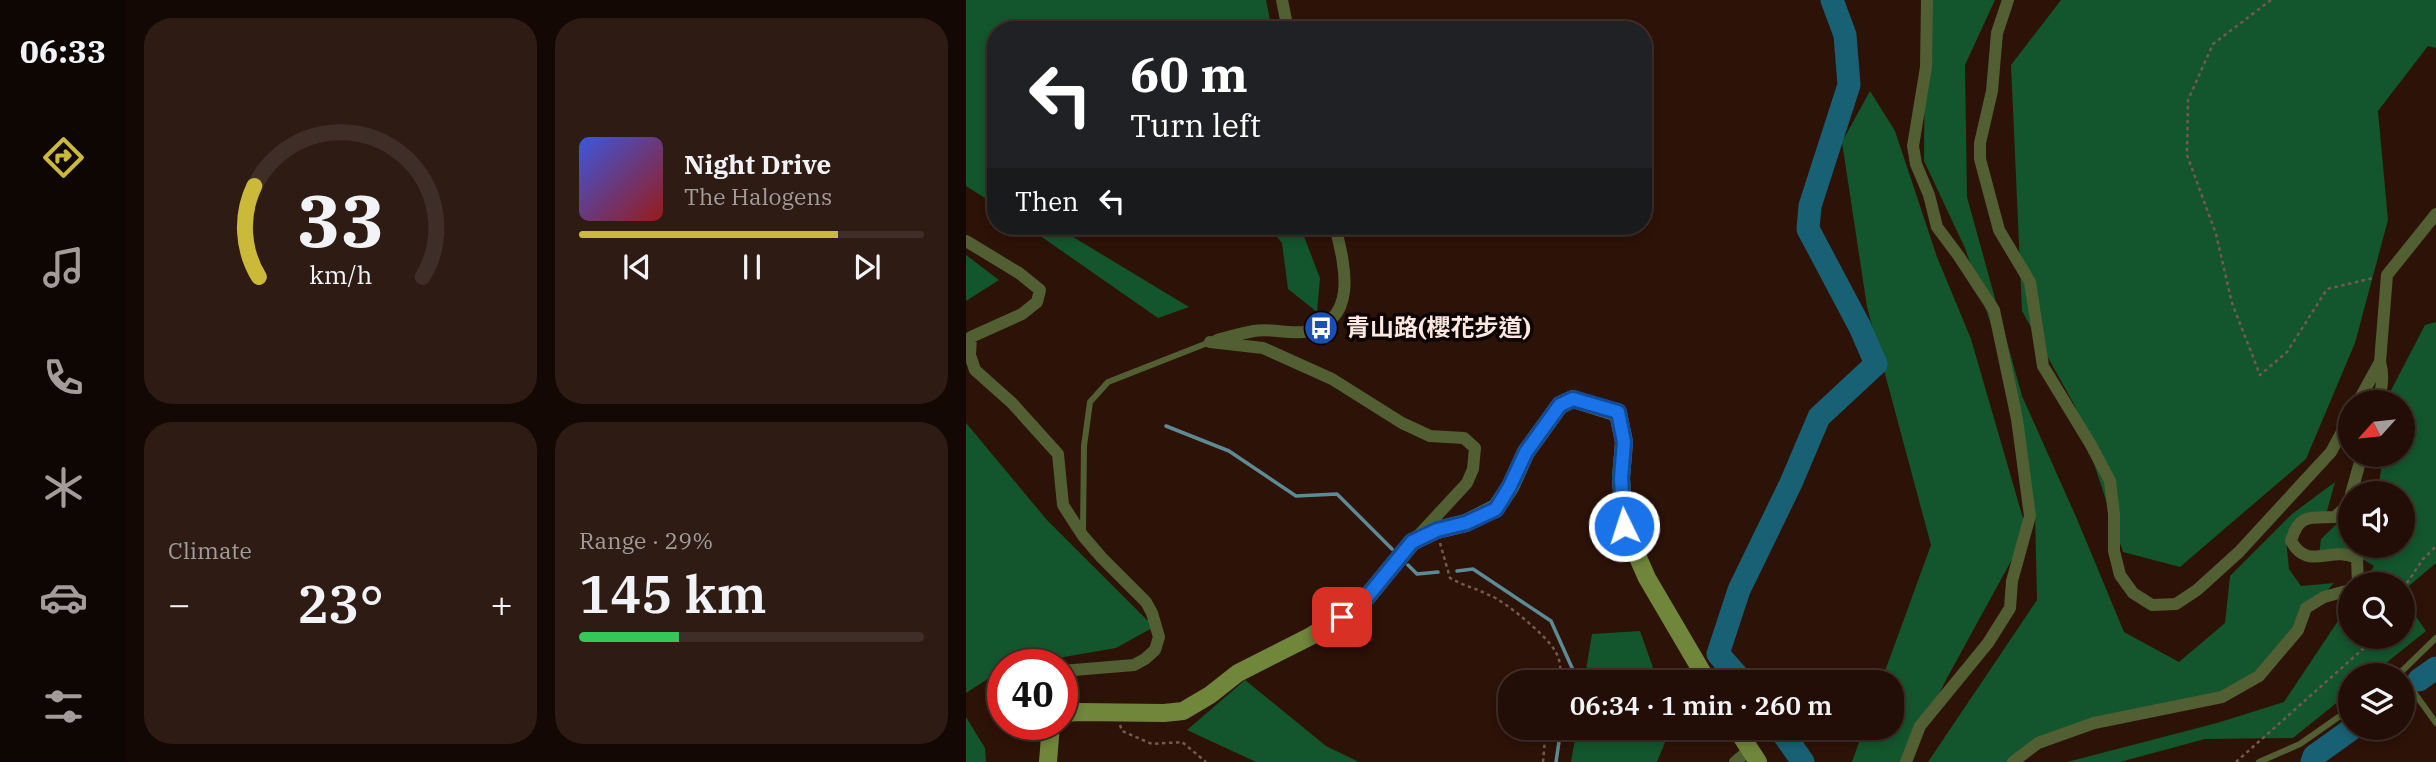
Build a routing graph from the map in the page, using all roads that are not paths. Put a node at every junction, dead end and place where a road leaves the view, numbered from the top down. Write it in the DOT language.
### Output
graph roads {
  1 [pos="1282,0"];
  2 [pos="1927,0"];
  3 [pos="2008,0"];
  4 [pos="1287,21"];
  5 [pos="2436,214"];
  6 [pos="1337,235"];
  7 [pos="966,241"];
  8 [pos="1210,341"];
  9 [pos="2380,362"];
  10 [pos="2365,390"];
  11 [pos="2381,390"];
  12 [pos="2338,440"];
  13 [pos="2338,514"];
  14 [pos="1083,536"];
  15 [pos="1412,542"];
  16 [pos="2338,554"];
  17 [pos="2338,593"];
  18 [pos="2436,638"];
  19 [pos="2412,663"];
  20 [pos="1078,670"];
  21 [pos="1701,670"];
  22 [pos="2415,695"];
  23 [pos="1078,712"];
  24 [pos="2338,718"];
  25 [pos="2436,723"];
  26 [pos="1050,740"];
  27 [pos="1740,740"];
  28 [pos="1747,758"];
  29 [pos="1048,762"];
  30 [pos="1906,762"];
  31 [pos="2013,762"];
  32 [pos="2259,762"];
  1 -- 4 [label="street"];
  2 -- 30 [label="street"];
  3 -- 12 [label="street"];
  5 -- 9 [label="street"];
  6 -- 8 [label="street"];
  7 -- 14 [label="street"];
  8 -- 14 [label="lane"];
  8 -- 15 [label="street"];
  9 -- 10 [label="street"];
  9 -- 11 [label="street"];
  13 -- 16 [label="street"];
  14 -- 20 [label="street"];
  15 -- 21 [label="street"];
  15 -- 23 [label="street"];
  17 -- 31 [label="street"];
  18 -- 19 [label="lane"];
  22 -- 25 [label="lane"];
  24 -- 32 [label="lane"];
  26 -- 29 [label="street"];
  27 -- 28 [label="street"];
}
